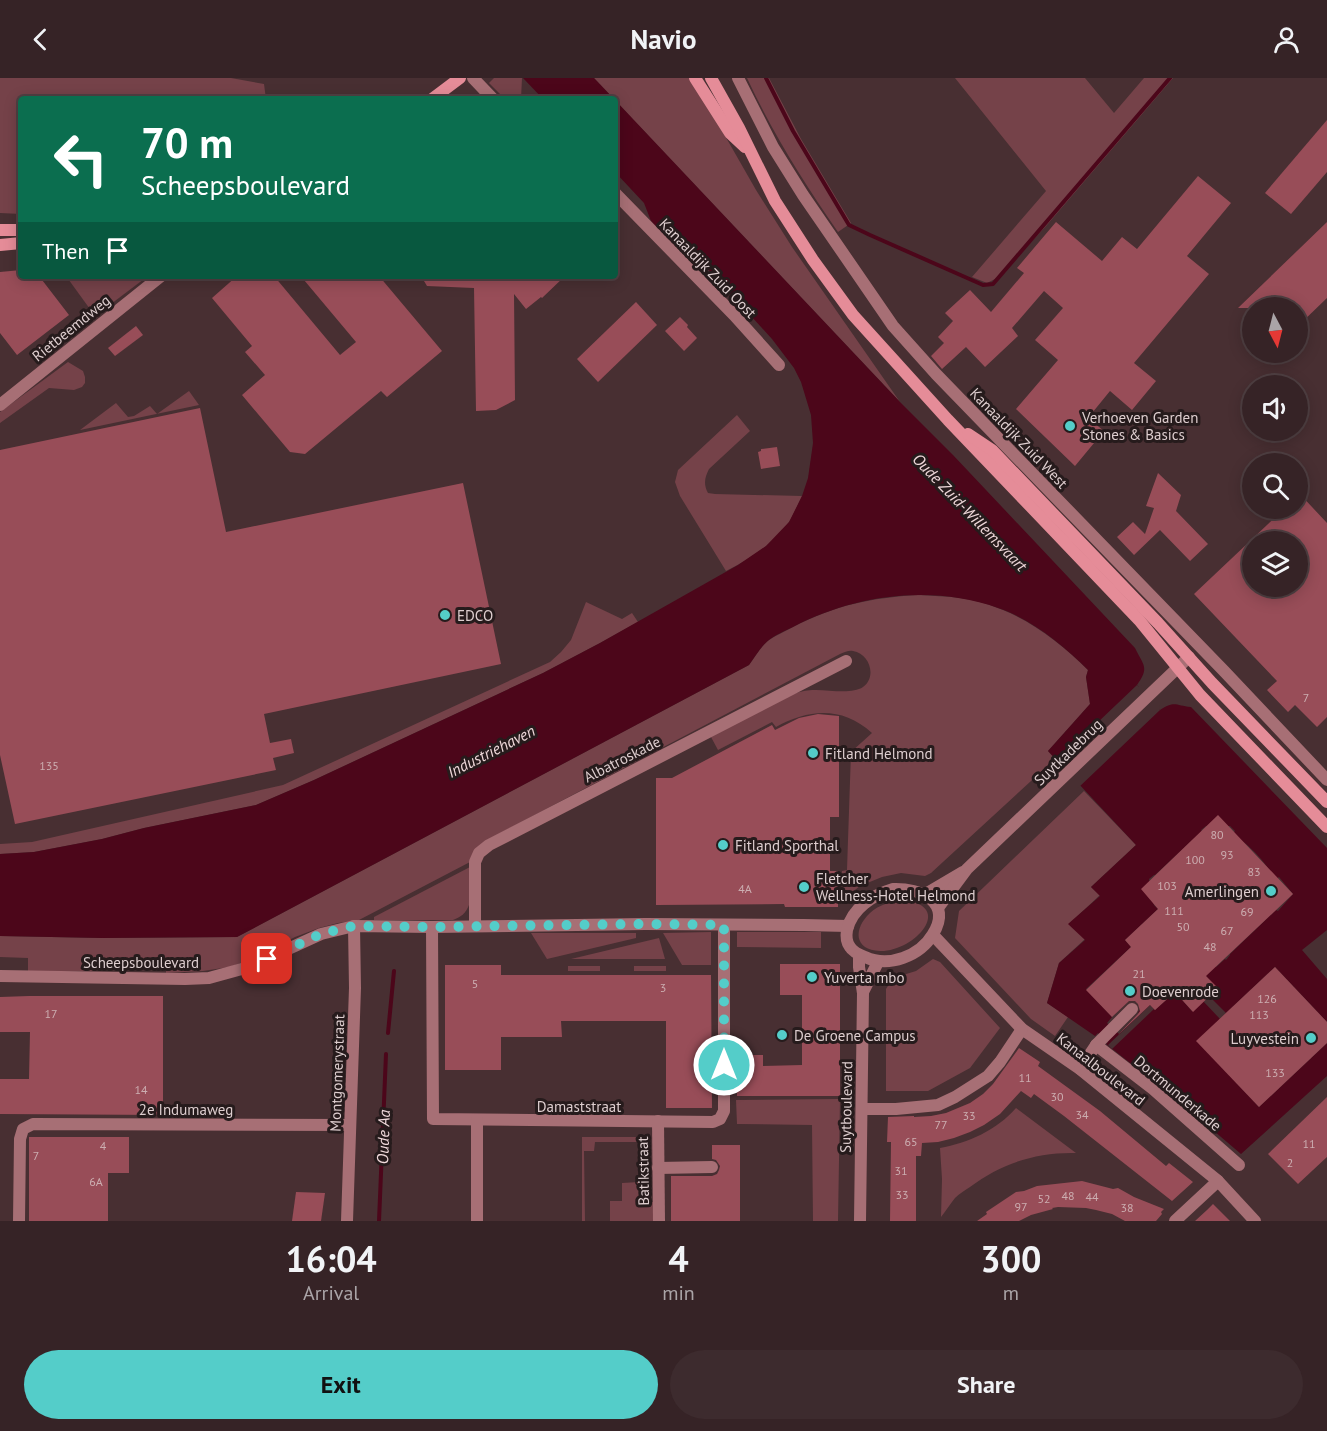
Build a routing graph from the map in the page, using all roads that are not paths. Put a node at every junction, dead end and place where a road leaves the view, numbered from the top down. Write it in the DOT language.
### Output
graph roads {
  1 [pos="459,78"];
  2 [pos="473,78"];
  3 [pos="695,78"];
  4 [pos="711,78"];
  5 [pos="738,78"];
  6 [pos="436,96"];
  7 [pos="489,96"];
  8 [pos="750,152"];
  9 [pos="618,196"];
  10 [pos="0,230"];
  11 [pos="18,230"];
  12 [pos="18,243"];
  13 [pos="0,245"];
  14 [pos="157,279"];
  15 [pos="779,365"];
  16 [pos="0,405"];
  17 [pos="948,420"];
  18 [pos="1189,657"];
  19 [pos="846,661"];
  20 [pos="1177,668"];
  21 [pos="1327,780"];
  22 [pos="1327,802"];
  23 [pos="1327,827"];
  24 [pos="967,869"];
  25 [pos="924,895"];
  26 [pos="938,908"];
  27 [pos="724,925"];
  28 [pos="354,926"];
  29 [pos="475,926"];
  30 [pos="848,926"];
  31 [pos="432,927"];
  32 [pos="933,935"];
  33 [pos="859,955"];
  34 [pos="878,962"];
  35 [pos="0,976"];
  36 [pos="863,993"];
  37 [pos="1132,1010"];
  38 [pos="1022,1029"];
  39 [pos="1100,1041"];
  40 [pos="1080,1070"];
  41 [pos="862,1109"];
  42 [pos="477,1120"];
  43 [pos="657,1121"];
  44 [pos="350,1125"];
  45 [pos="1239,1165"];
  46 [pos="712,1167"];
  47 [pos="658,1168"];
  48 [pos="1218,1181"];
  49 [pos="19,1221"];
  50 [pos="347,1221"];
  51 [pos="477,1221"];
  52 [pos="659,1221"];
  53 [pos="860,1221"];
  54 [pos="1175,1221"];
  55 [pos="1256,1221"];
  1 -- 6 [label="main road"];
  2 -- 7 [label="street"];
  3 -- 8 [label="main road, Kanaaldijk Zuid West"];
  4 -- 8 [label="main road, Kanaaldijk Zuid West"];
  5 -- 21 [label="street, Kanaaldijk Zuid West"];
  8 -- 17 [label="main road, Kanaaldijk Zuid West"];
  9 -- 15 [label="street, Kanaaldijk Zuid Oost"];
  10 -- 11 [label="main road"];
  12 -- 13 [label="main road"];
  14 -- 16 [label="street, Rietbeemdweg"];
  17 -- 18 [label="main road, Kanaaldijk Zuid West"];
  17 -- 20 [label="main road, Kanaaldijk Zuid West"];
  18 -- 20 [label="street, Suytkadebrug"];
  18 -- 22 [label="main road, Kanaaldijk Zuid West"];
  19 -- 29 [label="street, Albatroskade"];
  20 -- 23 [label="main road, Kanaaldijk Zuid West"];
  20 -- 24 [label="street, Suytkadebrug"];
  24 -- 25 [label="street, Suytkadebrug"];
  24 -- 26 [label="street, Suytkadebrug"];
  25 -- 26 [label="street"];
  25 -- 30 [label="street"];
  26 -- 32 [label="street"];
  27 -- 29 [label="street, Scheepsboulevard"];
  27 -- 30 [label="street, Scheepsboulevard"];
  27 -- 43 [label="street, Damaststraat"];
  28 -- 31 [label="street, Scheepsboulevard"];
  28 -- 35 [label="street, Scheepsboulevard"];
  28 -- 44 [label="street, Montgomerystraat"];
  29 -- 31 [label="street, Scheepsboulevard"];
  30 -- 33 [label="street"];
  31 -- 42 [label="street, Damaststraat"];
  32 -- 34 [label="street"];
  32 -- 38 [label="street, Kanaalboulevard"];
  33 -- 34 [label="street"];
  33 -- 36 [label="street, Suytboulevard"];
  34 -- 36 [label="street, Suytboulevard"];
  36 -- 41 [label="street, Suytboulevard"];
  37 -- 39 [label="street"];
  38 -- 40 [label="street, Kanaalboulevard"];
  38 -- 41 [label="street"];
  39 -- 40 [label="street"];
  39 -- 45 [label="street, Dortmunderkade"];
  40 -- 48 [label="street, Kanaalboulevard"];
  41 -- 53 [label="street, Suytboulevard"];
  42 -- 43 [label="street, Damaststraat"];
  42 -- 51 [label="street"];
  43 -- 47 [label="street, Batikstraat"];
  44 -- 49 [label="street, 2e Indumaweg"];
  44 -- 50 [label="street, Montgomerystraat"];
  46 -- 47 [label="street"];
  47 -- 52 [label="street, Batikstraat"];
  48 -- 54 [label="street"];
  48 -- 55 [label="street, Kanaalboulevard"];
}
